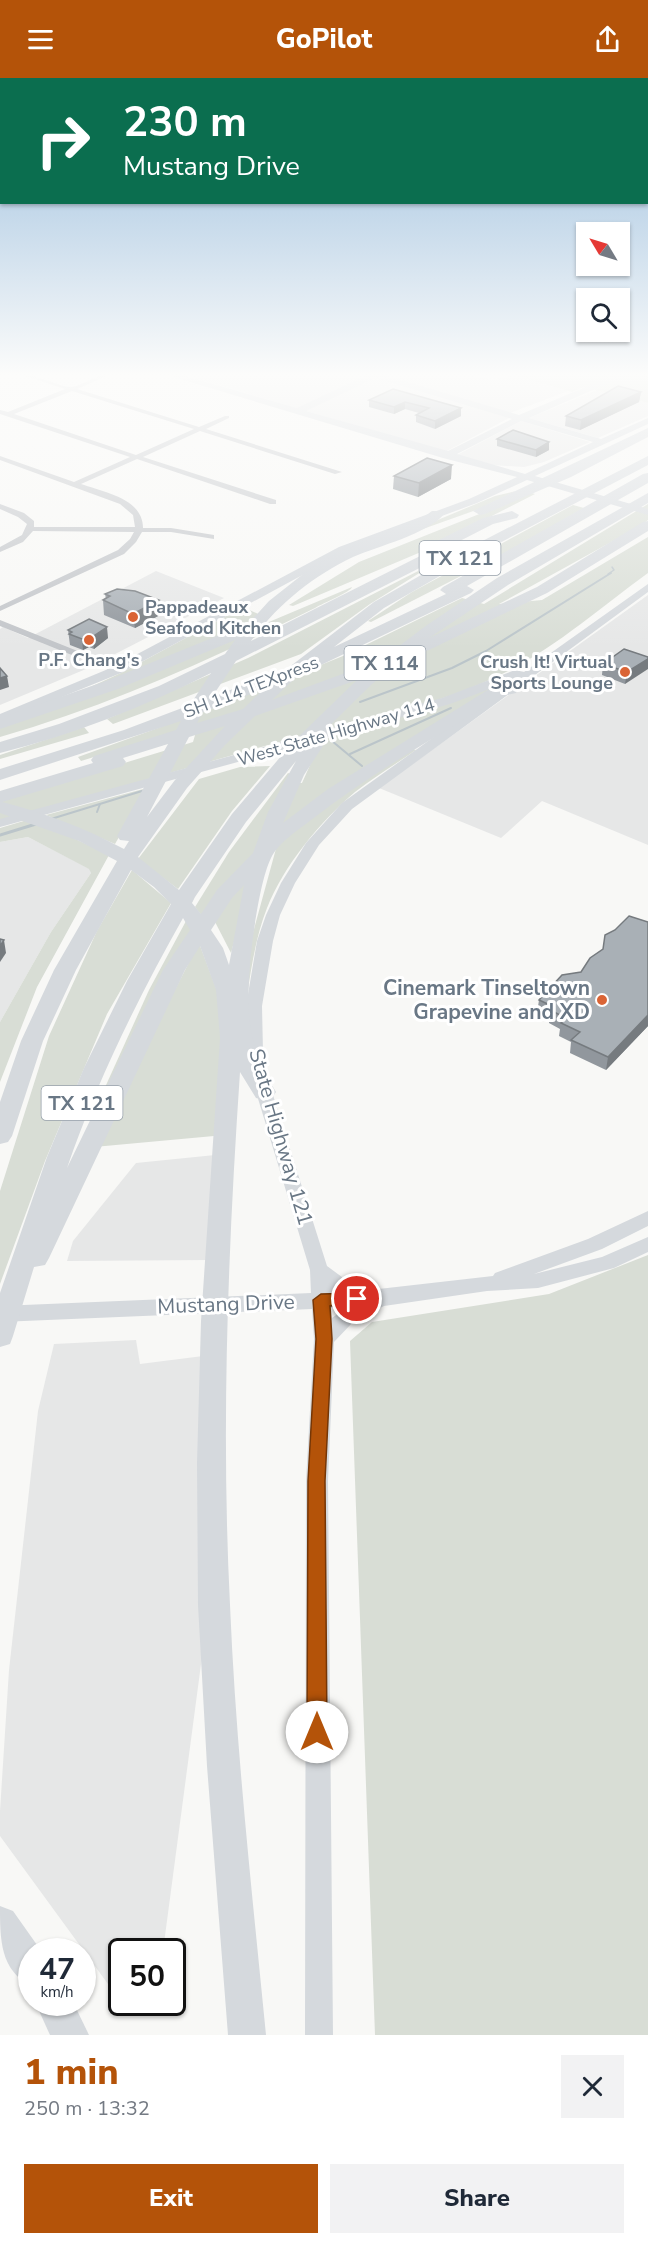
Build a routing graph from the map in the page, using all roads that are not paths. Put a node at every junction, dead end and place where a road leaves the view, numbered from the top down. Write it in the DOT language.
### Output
graph roads {
  1 [pos="24,466"];
  2 [pos="116,466"];
  3 [pos="165,466"];
  4 [pos="320,466"];
  5 [pos="483,466"];
  6 [pos="538,466"];
  7 [pos="553,466"];
  8 [pos="564,466"];
  9 [pos="577,466"];
  10 [pos="608,466"];
  11 [pos="636,466"];
  12 [pos="493,469"];
  13 [pos="338,472"];
  14 [pos="648,477"];
  15 [pos="530,483"];
  16 [pos="76,484"];
  17 [pos="648,484"];
  18 [pos="493,492"];
  19 [pos="648,497"];
  20 [pos="273,502"];
  21 [pos="0,506"];
  22 [pos="648,507"];
  23 [pos="522,510"];
  24 [pos="648,513"];
  25 [pos="437,514"];
  26 [pos="648,522"];
  27 [pos="31,529"];
  28 [pos="139,530"];
  29 [pos="648,534"];
  30 [pos="211,537"];
  31 [pos="0,550"];
  32 [pos="582,566"];
  33 [pos="648,575"];
  34 [pos="648,587"];
  35 [pos="624,605"];
  36 [pos="0,609"];
  37 [pos="270,609"];
  38 [pos="0,623"];
  39 [pos="571,644"];
  40 [pos="399,653"];
  41 [pos="211,667"];
  42 [pos="117,670"];
  43 [pos="510,689"];
  44 [pos="0,718"];
  45 [pos="0,724"];
  46 [pos="178,735"];
  47 [pos="0,740"];
  48 [pos="0,748"];
  49 [pos="0,765"];
  50 [pos="0,775"];
  51 [pos="0,789"];
  52 [pos="0,797"];
  53 [pos="0,807"];
  54 [pos="0,823"];
  55 [pos="64,970"];
  56 [pos="264,1092"];
  57 [pos="0,1136"];
  58 [pos="648,1218"];
  59 [pos="648,1244"];
  60 [pos="319,1270"];
  61 [pos="487,1284"];
  62 [pos="15,1286"];
  63 [pos="384,1298"];
  64 [pos="357,1299"];
  65 [pos="321,1300"];
  66 [pos="0,1314"];
  67 [pos="0,1336"];
  68 [pos="324,1339"];
  69 [pos="0,1924"];
  70 [pos="18,1949"];
  71 [pos="60,2016"];
  72 [pos="70,2035"];
  73 [pos="247,2035"];
  74 [pos="319,2035"];
  1 -- 16 [label="street"];
  2 -- 16 [label="street"];
  3 -- 20 [label="street"];
  4 -- 13 [label="street"];
  5 -- 12 [label="main road"];
  6 -- 12 [label="main road"];
  7 -- 15 [label="main road"];
  8 -- 22 [label="main road"];
  9 -- 37 [label="highway"];
  10 -- 23 [label="highway"];
  11 -- 55 [label="highway, TX 121"];
  12 -- 15 [label="main road"];
  12 -- 18 [label="main road"];
  14 -- 49 [label="highway, SH 114 TEXpress"];
  15 -- 18 [label="main road"];
  15 -- 24 [label="main road"];
  15 -- 26 [label="main road"];
  16 -- 28 [label="street"];
  17 -- 50 [label="highway, SH 114 TEXpress"];
  18 -- 25 [label="main road"];
  19 -- 40 [label="highway, TX 121"];
  21 -- 27 [label="street"];
  23 -- 41 [label="highway"];
  23 -- 45 [label="highway"];
  25 -- 37 [label="highway"];
  25 -- 42 [label="main road"];
  26 -- 32 [label="highway, TX 114"];
  27 -- 28 [label="street"];
  27 -- 31 [label="street"];
  28 -- 30 [label="street"];
  28 -- 36 [label="street"];
  29 -- 32 [label="highway"];
  32 -- 46 [label="highway, TX 114"];
  33 -- 35 [label="main road"];
  34 -- 35 [label="main road, West State Highway 114"];
  35 -- 39 [label="main road, West State Highway 114"];
  37 -- 55 [label="highway"];
  38 -- 42 [label="street"];
  39 -- 43 [label="main road, State Highway 121"];
  39 -- 54 [label="main road, West State Highway 114"];
  40 -- 56 [label="highway"];
  40 -- 62 [label="highway, TX 121"];
  41 -- 47 [label="highway"];
  41 -- 48 [label="highway"];
  42 -- 44 [label="main road"];
  43 -- 56 [label="main road, State Highway 121"];
  43 -- 62 [label="highway"];
  46 -- 51 [label="highway, TX 114"];
  46 -- 52 [label="highway"];
  53 -- 73 [label="highway"];
  55 -- 57 [label="highway, TX 121"];
  56 -- 60 [label="main road, State Highway 121"];
  58 -- 61 [label="main road, Mustang Drive"];
  59 -- 61 [label="main road, Mustang Drive"];
  60 -- 64 [label="main road"];
  60 -- 65 [label="main road, State Highway 121"];
  61 -- 63 [label="main road, Mustang Drive"];
  62 -- 67 [label="highway, TX 121"];
  63 -- 64 [label="main road, Mustang Drive"];
  63 -- 68 [label="main road"];
  64 -- 65 [label="main road, Mustang Drive"];
  65 -- 66 [label="main road, Mustang Drive"];
  65 -- 68 [label="main road, State Highway 121"];
  68 -- 74 [label="main road, State Highway 121"];
  69 -- 70 [label="highway"];
  71 -- 72 [label="highway"];
}
